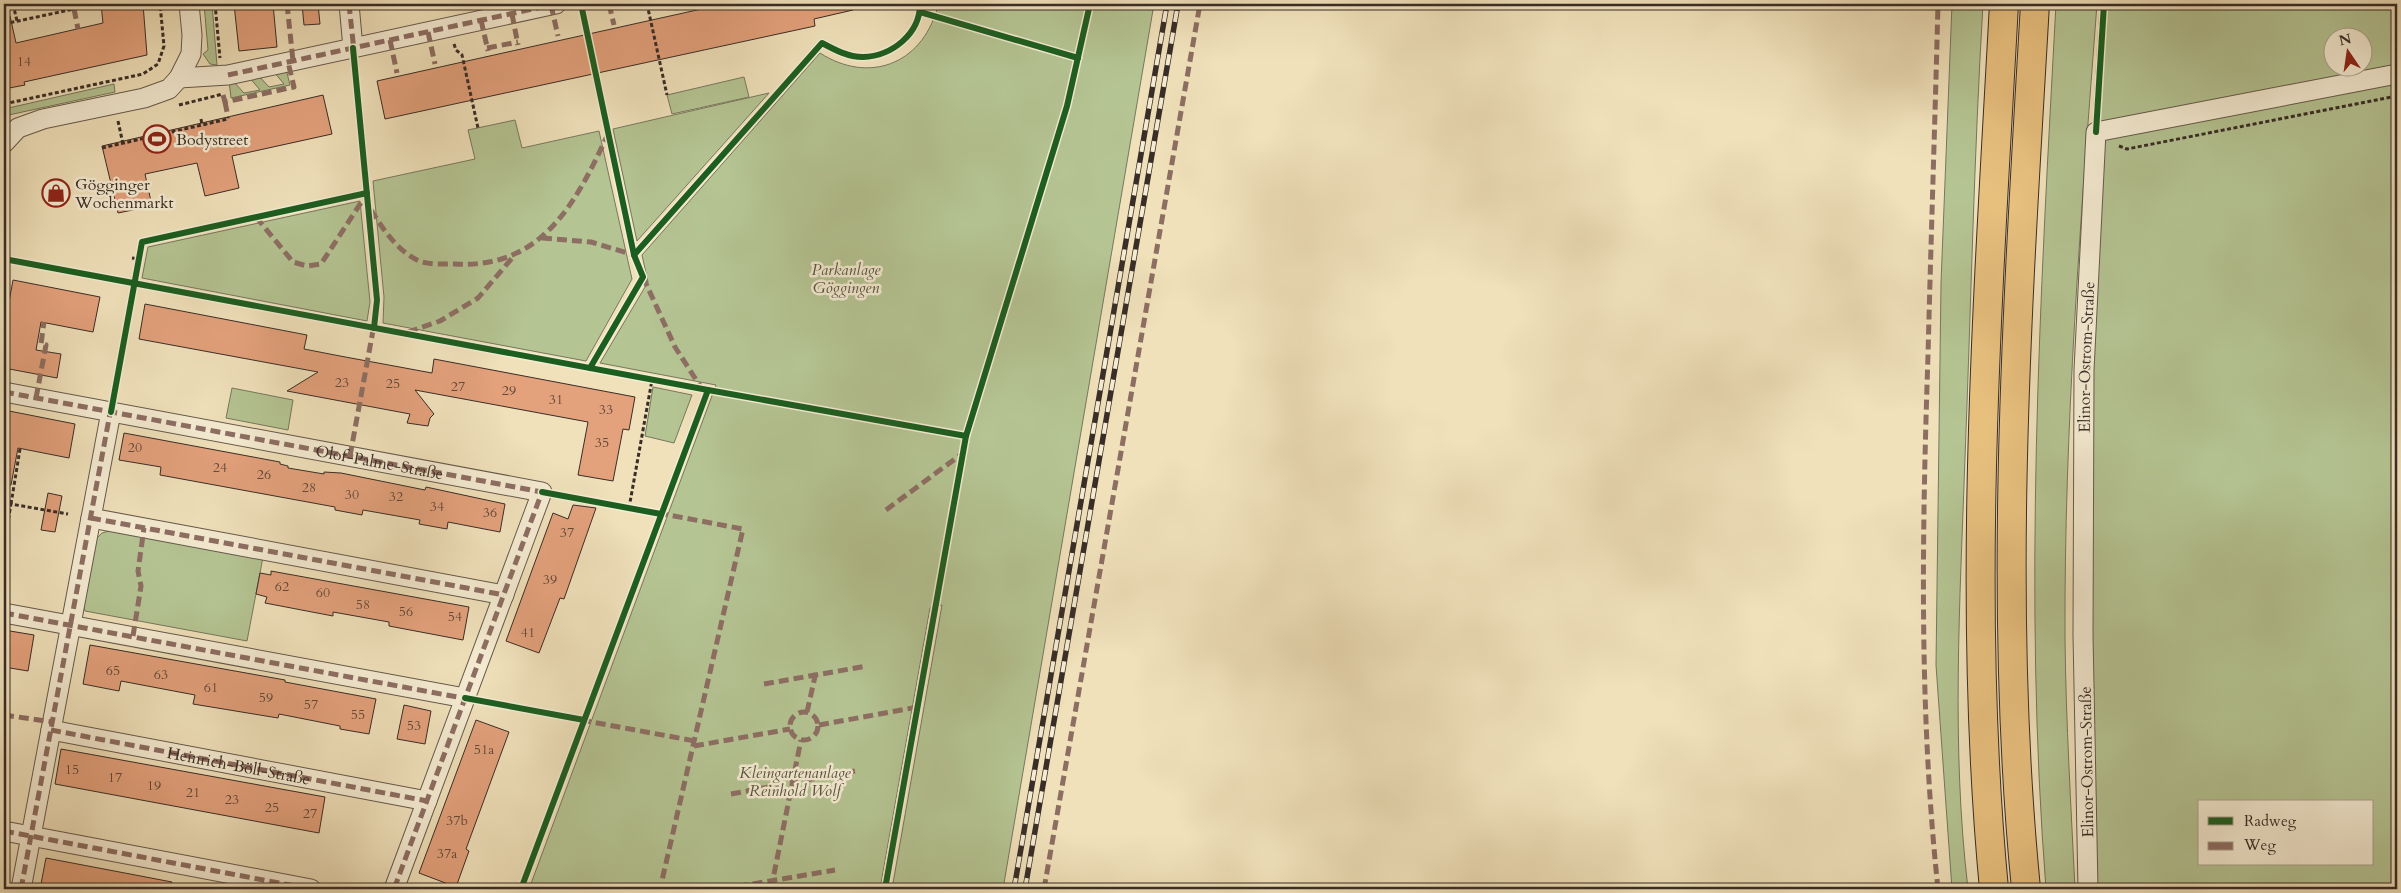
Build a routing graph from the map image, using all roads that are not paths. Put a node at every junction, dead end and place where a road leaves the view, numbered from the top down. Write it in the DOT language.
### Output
graph roads {
  1 [pos="189,4"];
  2 [pos="349,4"];
  3 [pos="556,4"];
  4 [pos="2004,4"];
  5 [pos="2035,4"];
  6 [pos="354,48"];
  7 [pos="2397,74"];
  8 [pos="179,78"];
  9 [pos="4,143"];
  10 [pos="4,392"];
  11 [pos="111,412"];
  12 [pos="91,518"];
  13 [pos="504,595"];
  14 [pos="4,613"];
  15 [pos="71,625"];
  16 [pos="465,698"];
  17 [pos="51,730"];
  18 [pos="427,800"];
  19 [pos="4,831"];
  20 [pos="31,837"];
  21 [pos="21,889"];
  22 [pos="312,889"];
  23 [pos="394,889"];
  24 [pos="1994,889"];
  25 [pos="2026,889"];
  26 [pos="2088,889"];
  1 -- 8 [label="street"];
  2 -- 6 [label="street"];
  3 -- 6 [label="street"];
  4 -- 24 [label="highway"];
  5 -- 25 [label="highway"];
  6 -- 8 [label="street"];
  7 -- 26 [label="street, Elinor-Ostrom-Straße"];
  8 -- 9 [label="street"];
  10 -- 11 [label="street, Olof-Palme-Straße"];
  11 -- 12 [label="street"];
  11 -- 13 [label="street, Olof-Palme-Straße"];
  12 -- 13 [label="street"];
  12 -- 15 [label="street"];
  13 -- 16 [label="street, Olof-Palme-Straße"];
  14 -- 15 [label="street"];
  15 -- 16 [label="street"];
  15 -- 17 [label="street"];
  16 -- 18 [label="street, Olof-Palme-Straße"];
  17 -- 18 [label="street, Heinrich-Böll-Straße"];
  17 -- 20 [label="street"];
  18 -- 23 [label="street"];
  19 -- 20 [label="street"];
  20 -- 21 [label="street"];
  20 -- 22 [label="street"];
}
